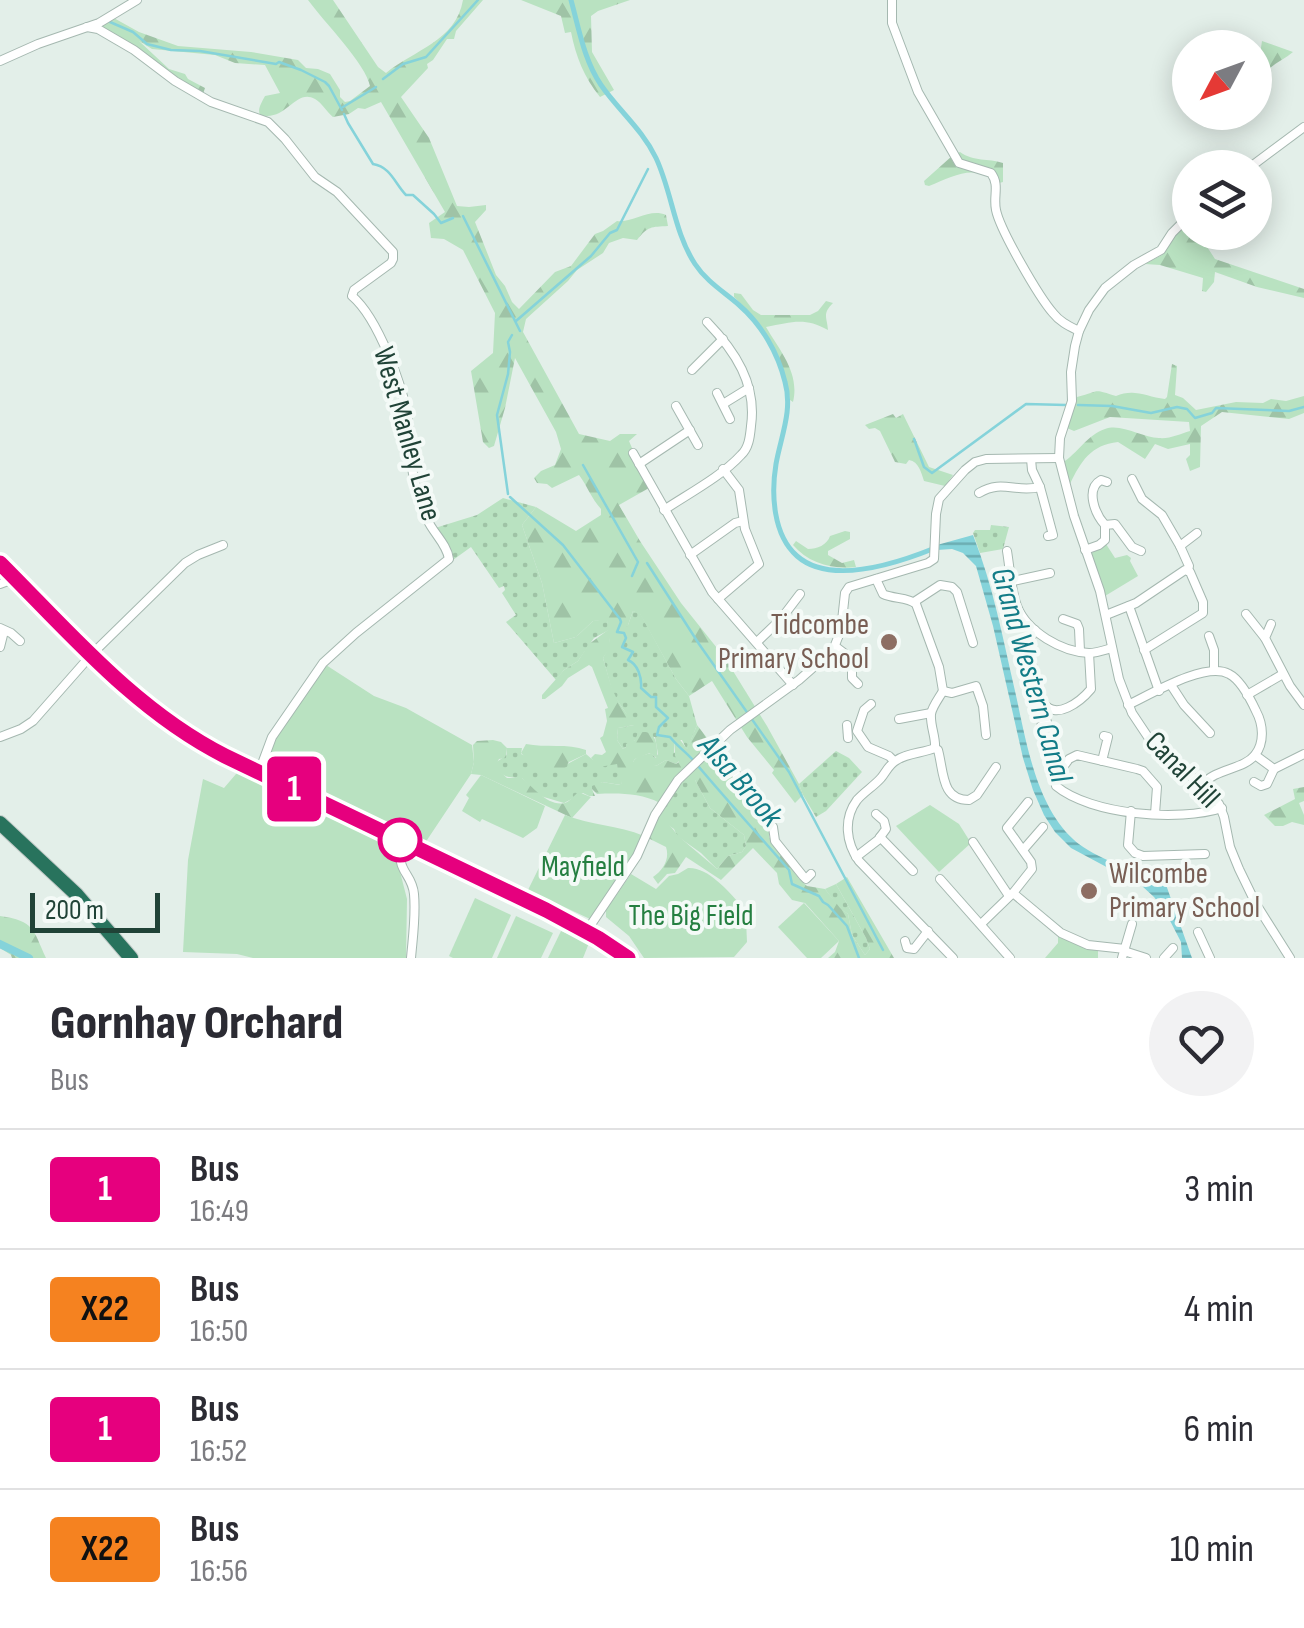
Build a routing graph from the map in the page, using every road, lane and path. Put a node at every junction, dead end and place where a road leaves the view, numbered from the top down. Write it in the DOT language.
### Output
graph roads {
  1 [pos="137,0"];
  2 [pos="892,0"];
  3 [pos="98,26"];
  4 [pos="0,61"];
  5 [pos="1304,127"];
  6 [pos="1272,151"];
  7 [pos="1172,232"];
  8 [pos="707,322"];
  9 [pos="1078,331"];
  10 [pos="723,339"];
  11 [pos="693,371"];
  12 [pos="749,388"];
  13 [pos="717,393"];
  14 [pos="722,404"];
  15 [pos="676,406"];
  16 [pos="730,419"];
  17 [pos="690,430"];
  18 [pos="698,445"];
  19 [pos="633,453"];
  20 [pos="1059,458"];
  21 [pos="1031,459"];
  22 [pos="640,464"];
  23 [pos="724,469"];
  24 [pos="1103,478"];
  25 [pos="1132,479"];
  26 [pos="1040,487"];
  27 [pos="979,490"];
  28 [pos="664,510"];
  29 [pos="743,521"];
  30 [pos="1106,525"];
  31 [pos="1197,533"];
  32 [pos="1048,536"];
  33 [pos="223,545"];
  34 [pos="1180,546"];
  35 [pos="1086,550"];
  36 [pos="1134,551"];
  37 [pos="690,554"];
  38 [pos="1009,555"];
  39 [pos="758,561"];
  40 [pos="0,563"];
  41 [pos="1188,570"];
  42 [pos="1043,572"];
  43 [pos="769,574"];
  44 [pos="16,578"];
  45 [pos="876,578"];
  46 [pos="1012,581"];
  47 [pos="0,584"];
  48 [pos="801,594"];
  49 [pos="718,599"];
  50 [pos="914,602"];
  51 [pos="1128,606"];
  52 [pos="1246,614"];
  53 [pos="1106,615"];
  54 [pos="1063,619"];
  55 [pos="1271,624"];
  56 [pos="2,630"];
  57 [pos="1036,630"];
  58 [pos="1210,636"];
  59 [pos="1264,638"];
  60 [pos="970,640"];
  61 [pos="20,641"];
  62 [pos="757,642"];
  63 [pos="0,647"];
  64 [pos="836,647"];
  65 [pos="1112,648"];
  66 [pos="1144,650"];
  67 [pos="1085,652"];
  68 [pos="92,654"];
  69 [pos="1214,670"];
  70 [pos="1283,674"];
  71 [pos="852,682"];
  72 [pos="989,682"];
  73 [pos="793,684"];
  74 [pos="1172,685"];
  75 [pos="976,686"];
  76 [pos="943,691"];
  77 [pos="1158,691"];
  78 [pos="1247,695"];
  79 [pos="1304,704"];
  80 [pos="1128,705"];
  81 [pos="864,706"];
  82 [pos="1047,707"];
  83 [pos="932,713"];
  84 [pos="902,715"];
  85 [pos="1046,722"];
  86 [pos="1211,733"];
  87 [pos="986,735"];
  88 [pos="0,737"];
  89 [pos="1108,737"];
  90 [pos="935,748"];
  91 [pos="710,752"];
  92 [pos="1304,754"];
  93 [pos="1255,755"];
  94 [pos="1102,760"];
  95 [pos="894,761"];
  96 [pos="993,769"];
  97 [pos="1274,769"];
  98 [pos="258,772"];
  99 [pos="1254,782"];
  100 [pos="1202,785"];
  101 [pos="1027,806"];
  102 [pos="1222,808"];
  103 [pos="1132,811"];
  104 [pos="876,814"];
  105 [pos="1155,814"];
  106 [pos="781,820"];
  107 [pos="0,823"];
  108 [pos="773,827"];
  109 [pos="1043,828"];
  110 [pos="0,832"];
  111 [pos="880,837"];
  112 [pos="404,842"];
  113 [pos="972,842"];
  114 [pos="1022,850"];
  115 [pos="1205,854"];
  116 [pos="856,857"];
  117 [pos="913,871"];
  118 [pos="810,879"];
  119 [pos="942,884"];
  120 [pos="1011,895"];
  121 [pos="982,923"];
  122 [pos="1132,924"];
  123 [pos="928,931"];
  124 [pos="586,932"];
  125 [pos="1198,932"];
  126 [pos="905,941"];
  127 [pos="1173,948"];
  128 [pos="1124,953"];
  129 [pos="915,954"];
  130 [pos="415,957"];
  131 [pos="121,958"];
  132 [pos="131,958"];
  133 [pos="628,958"];
  134 [pos="948,958"];
  135 [pos="1010,958"];
  136 [pos="1146,958"];
  137 [pos="1164,958"];
  138 [pos="1210,958"];
  139 [pos="1290,958"];
  1 -- 3 [label="street"];
  2 -- 9 [label="street"];
  3 -- 4 [label="street, West Manley Lane"];
  3 -- 98 [label="street, West Manley Lane"];
  5 -- 6 [label="street"];
  7 -- 9 [label="street"];
  8 -- 10 [label="street"];
  9 -- 20 [label="street"];
  10 -- 11 [label="street"];
  10 -- 12 [label="street"];
  12 -- 14 [label="street"];
  12 -- 23 [label="street"];
  13 -- 14 [label="street"];
  14 -- 16 [label="street"];
  15 -- 17 [label="street"];
  17 -- 18 [label="street"];
  17 -- 22 [label="street"];
  19 -- 22 [label="street"];
  20 -- 21 [label="street"];
  20 -- 35 [label="street, Canal Hill"];
  21 -- 26 [label="street"];
  21 -- 45 [label="street"];
  22 -- 28 [label="street"];
  23 -- 28 [label="street"];
  23 -- 29 [label="street"];
  24 -- 30 [label="street"];
  25 -- 34 [label="street"];
  26 -- 27 [label="street"];
  26 -- 32 [label="street"];
  28 -- 37 [label="street"];
  29 -- 37 [label="street"];
  29 -- 39 [label="street"];
  30 -- 35 [label="street"];
  30 -- 36 [label="street"];
  31 -- 34 [label="street"];
  33 -- 68 [label="street"];
  34 -- 41 [label="street"];
  35 -- 53 [label="street, Canal Hill"];
  37 -- 49 [label="street"];
  38 -- 46 [label="street"];
  39 -- 43 [label="street"];
  39 -- 49 [label="street"];
  40 -- 44 [label="street"];
  41 -- 51 [label="street"];
  41 -- 66 [label="street"];
  42 -- 46 [label="street"];
  44 -- 47 [label="street"];
  44 -- 68 [label="street"];
  45 -- 50 [label="street"];
  45 -- 64 [label="street"];
  46 -- 57 [label="street"];
  48 -- 62 [label="street"];
  49 -- 62 [label="street"];
  50 -- 60 [label="street"];
  50 -- 76 [label="street"];
  51 -- 53 [label="street"];
  51 -- 66 [label="street"];
  52 -- 59 [label="street"];
  53 -- 65 [label="street, Canal Hill"];
  54 -- 67 [label="street"];
  55 -- 59 [label="street"];
  56 -- 61 [label="street"];
  56 -- 63 [label="street"];
  57 -- 67 [label="street"];
  57 -- 82 [label="street"];
  58 -- 69 [label="street"];
  59 -- 70 [label="street"];
  62 -- 73 [label="street"];
  64 -- 71 [label="street"];
  64 -- 73 [label="street"];
  65 -- 67 [label="street"];
  65 -- 80 [label="street, Canal Hill"];
  66 -- 77 [label="street"];
  67 -- 82 [label="street"];
  68 -- 88 [label="street"];
  68 -- 98 [label="street"];
  69 -- 74 [label="street"];
  69 -- 78 [label="street"];
  70 -- 78 [label="street"];
  70 -- 79 [label="street"];
  72 -- 75 [label="street"];
  73 -- 91 [label="street"];
  74 -- 77 [label="street"];
  74 -- 86 [label="street"];
  75 -- 76 [label="street"];
  75 -- 87 [label="street"];
  76 -- 83 [label="street"];
  77 -- 80 [label="street"];
  78 -- 93 [label="street"];
  80 -- 100 [label="street, Canal Hill"];
  81 -- 95 [label="street"];
  82 -- 85 [label="street"];
  83 -- 84 [label="street"];
  83 -- 90 [label="street"];
  89 -- 94 [label="street"];
  90 -- 95 [label="street"];
  90 -- 96 [label="street"];
  91 -- 108 [label="street"];
  91 -- 124 [label="street"];
  92 -- 97 [label="street"];
  93 -- 97 [label="street"];
  93 -- 100 [label="street"];
  94 -- 103 [label="street"];
  94 -- 105 [label="street"];
  95 -- 116 [label="street"];
  97 -- 99 [label="street"];
  98 -- 112 [label="street"];
  100 -- 102 [label="street, Canal Hill"];
  101 -- 114 [label="street"];
  102 -- 105 [label="street"];
  102 -- 139 [label="street, Canal Hill"];
  103 -- 105 [label="street"];
  103 -- 115 [label="street"];
  104 -- 111 [label="street"];
  106 -- 108 [label="street"];
  107 -- 132 [label="highway"];
  108 -- 118 [label="street"];
  109 -- 114 [label="street"];
  110 -- 131 [label="highway"];
  111 -- 116 [label="street"];
  111 -- 117 [label="street"];
  112 -- 124 [label="street"];
  112 -- 130 [label="street"];
  113 -- 120 [label="street"];
  114 -- 120 [label="street"];
  116 -- 123 [label="street"];
  119 -- 121 [label="street"];
  120 -- 121 [label="street"];
  120 -- 128 [label="street"];
  121 -- 135 [label="street"];
  122 -- 128 [label="street"];
  123 -- 129 [label="street"];
  123 -- 134 [label="street"];
  124 -- 133 [label="street"];
  125 -- 138 [label="street"];
  126 -- 129 [label="street"];
  127 -- 137 [label="street"];
  128 -- 136 [label="street"];
}
